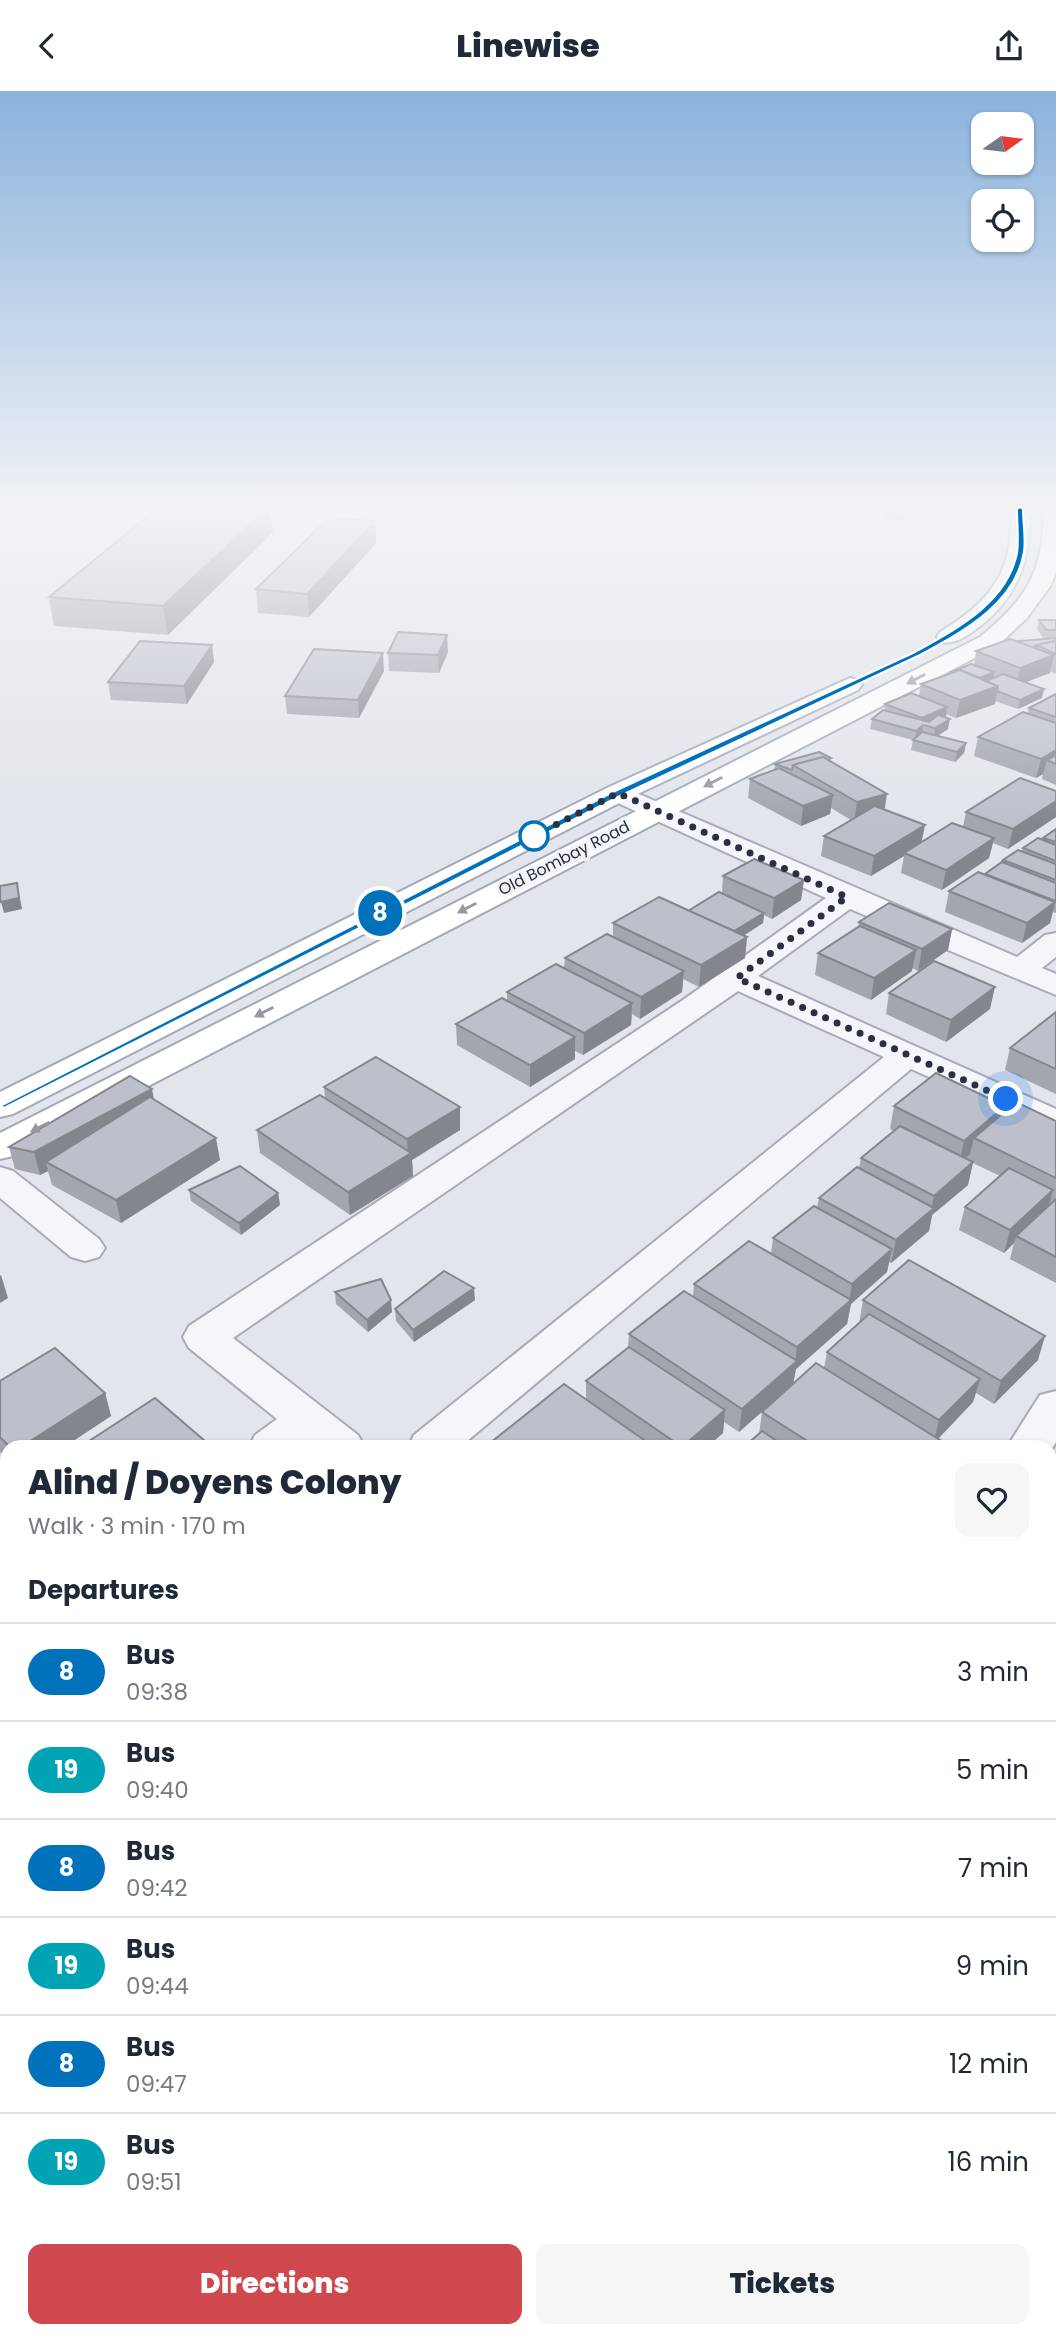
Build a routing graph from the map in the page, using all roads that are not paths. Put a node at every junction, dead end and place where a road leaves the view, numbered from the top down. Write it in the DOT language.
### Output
graph roads {
  1 [pos="979,614"];
  2 [pos="1020,614"];
  3 [pos="988,642"];
  4 [pos="1016,643"];
  5 [pos="905,659"];
  6 [pos="867,677"];
  7 [pos="618,793"];
  8 [pos="658,810"];
  9 [pos="847,897"];
  10 [pos="1056,943"];
  11 [pos="1021,969"];
  12 [pos="737,978"];
  13 [pos="1056,985"];
  14 [pos="907,1055"];
  15 [pos="0,1106"];
  16 [pos="1056,1122"];
  17 [pos="0,1148"];
  18 [pos="0,1179"];
  19 [pos="85,1248"];
  20 [pos="1056,1407"];
  21 [pos="307,1420"];
  22 [pos="280,1440"];
  23 [pos="333,1440"];
  24 [pos="439,1440"];
  25 [pos="1034,1440"];
  1 -- 5 [label="main road"];
  2 -- 3 [label="main road, Old Bombay Road"];
  3 -- 4 [label="street"];
  3 -- 8 [label="main road, Old Bombay Road, one-way"];
  6 -- 7 [label="main road, Old Bombay Road"];
  7 -- 8 [label="street"];
  7 -- 15 [label="main road, Old Bombay Road"];
  8 -- 9 [label="street"];
  8 -- 17 [label="main road, Old Bombay Road, one-way"];
  9 -- 11 [label="street"];
  9 -- 12 [label="street"];
  10 -- 11 [label="street"];
  11 -- 13 [label="street"];
  12 -- 14 [label="street"];
  12 -- 21 [label="street"];
  14 -- 16 [label="street"];
  14 -- 24 [label="street"];
  18 -- 19 [label="street"];
  20 -- 25 [label="street"];
  21 -- 22 [label="street"];
  21 -- 23 [label="street"];
}
